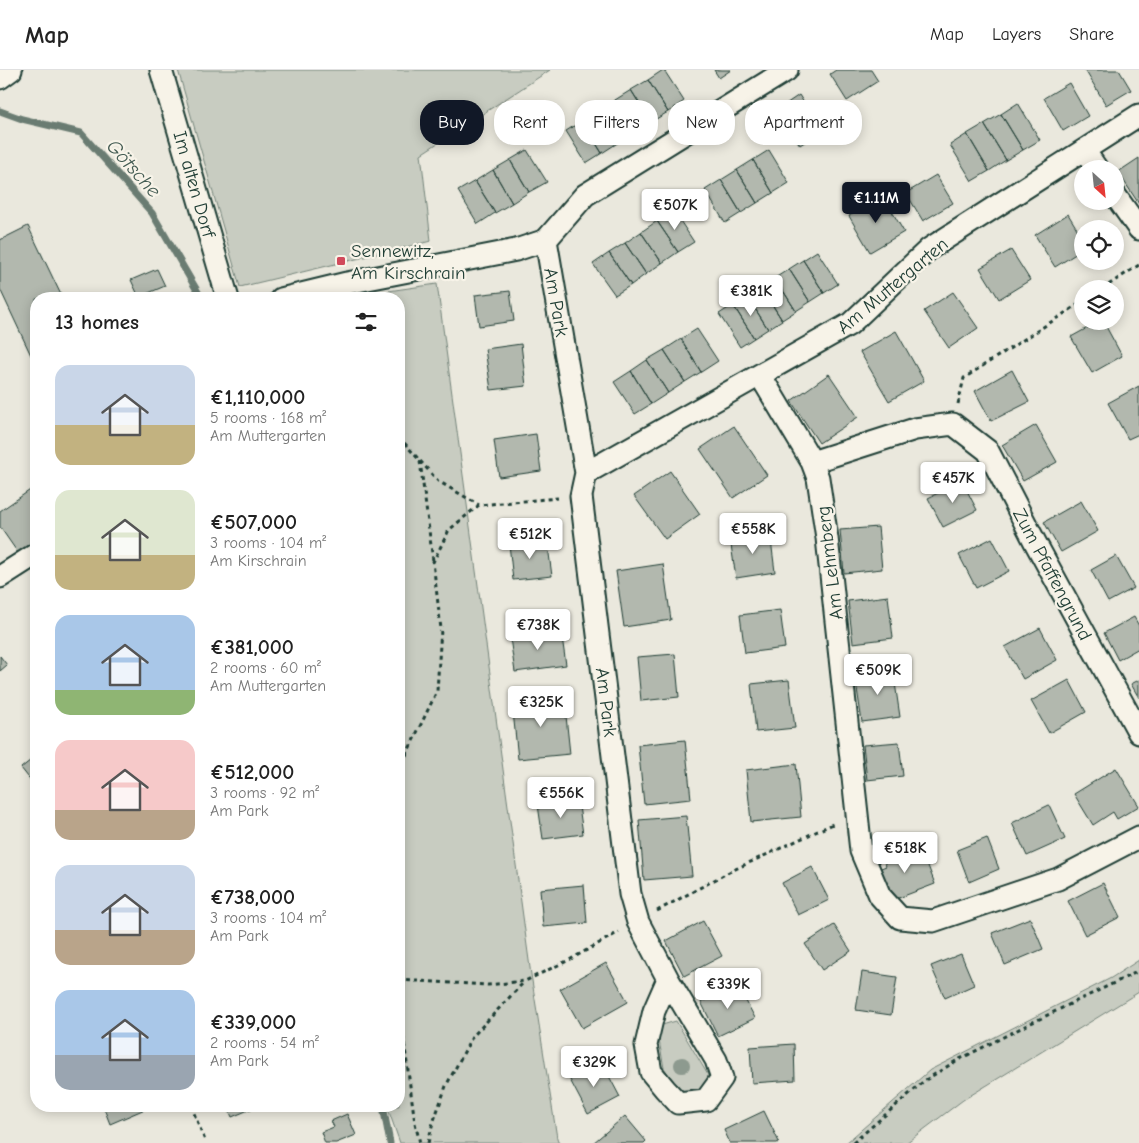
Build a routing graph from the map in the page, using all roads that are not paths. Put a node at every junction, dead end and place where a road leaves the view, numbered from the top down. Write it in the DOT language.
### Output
graph roads {
  1 [pos="11,70"];
  2 [pos="162,70"];
  3 [pos="787,70"];
  4 [pos="0,78"];
  5 [pos="1139,115"];
  6 [pos="1084,150"];
  7 [pos="1091,160"];
  8 [pos="1124,208"];
  9 [pos="1139,229"];
  10 [pos="546,240"];
  11 [pos="226,292"];
  12 [pos="310,292"];
  13 [pos="760,375"];
  14 [pos="812,462"];
  15 [pos="586,473"];
  16 [pos="30,558"];
  17 [pos="0,577"];
  18 [pos="1139,733"];
  19 [pos="1139,837"];
  20 [pos="668,979"];
  1 -- 4 [label="street"];
  2 -- 11 [label="street, Im alten Dorf"];
  3 -- 10 [label="street"];
  5 -- 6 [label="street, Am Muttergarten"];
  6 -- 7 [label="street"];
  6 -- 13 [label="street, Am Muttergarten"];
  8 -- 9 [label="street"];
  10 -- 12 [label="street"];
  10 -- 15 [label="street, Am Park"];
  13 -- 14 [label="street, Am Lehmberg"];
  13 -- 15 [label="street, Am Muttergarten"];
  14 -- 18 [label="street, Zum Pfaffengrund"];
  14 -- 19 [label="street, Am Lehmberg"];
  15 -- 20 [label="street, Am Park"];
  16 -- 17 [label="street"];
  20 -- 20 [label="street, Am Park"];
}
